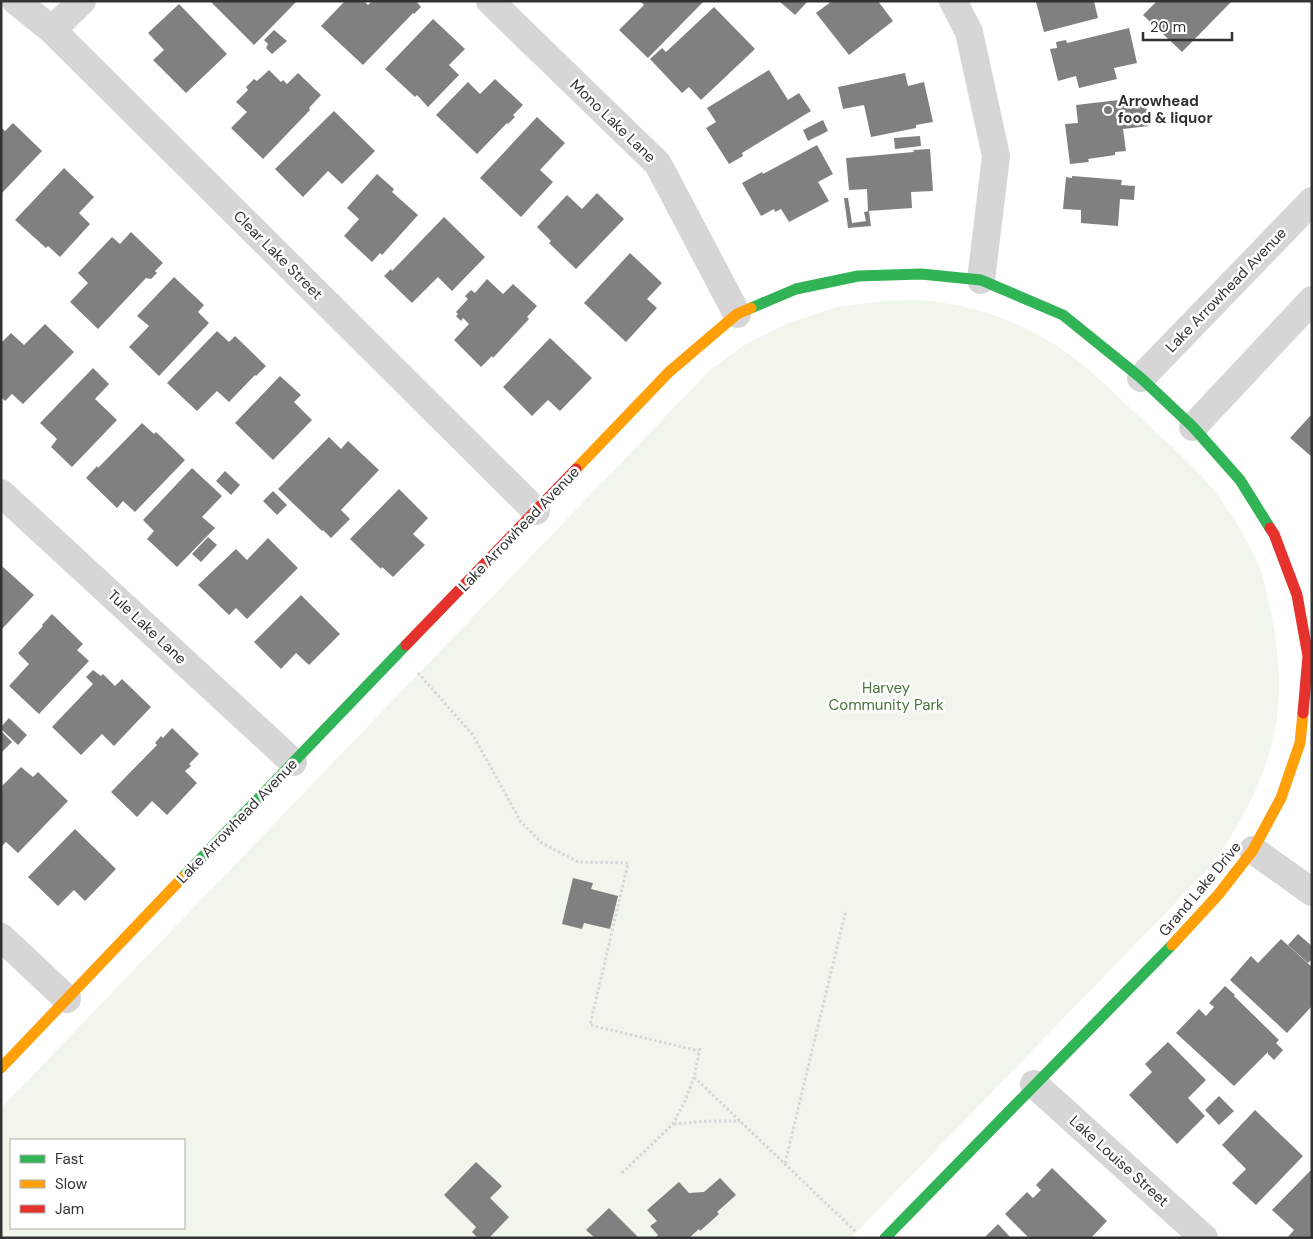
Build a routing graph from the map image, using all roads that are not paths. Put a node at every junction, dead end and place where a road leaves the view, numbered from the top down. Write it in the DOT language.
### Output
graph roads {
  1 [pos="16,1"];
  2 [pos="82,1"];
  3 [pos="490,1"];
  4 [pos="952,1"];
  5 [pos="52,30"];
  6 [pos="1312,201"];
  7 [pos="981,280"];
  8 [pos="1312,300"];
  9 [pos="738,314"];
  10 [pos="1141,378"];
  11 [pos="1193,427"];
  12 [pos="1,493"];
  13 [pos="536,511"];
  14 [pos="1310,656"];
  15 [pos="293,762"];
  16 [pos="1254,850"];
  17 [pos="1312,892"];
  18 [pos="1,936"];
  19 [pos="67,999"];
  20 [pos="1,1068"];
  21 [pos="1034,1084"];
  22 [pos="885,1238"];
  23 [pos="1204,1238"];
  1 -- 5 [label="street, Clear Lake Street"];
  2 -- 5 [label="street"];
  3 -- 9 [label="street, Mono Lake Lane"];
  4 -- 7 [label="street"];
  5 -- 13 [label="street, Clear Lake Street"];
  6 -- 10 [label="street, Lake Arrowhead Avenue"];
  7 -- 9 [label="street, Lake Arrowhead Avenue"];
  7 -- 10 [label="street, Lake Arrowhead Avenue"];
  8 -- 11 [label="street"];
  9 -- 13 [label="street, Lake Arrowhead Avenue"];
  10 -- 11 [label="street, Lake Arrowhead Avenue"];
  11 -- 14 [label="street, Grand Lake Drive"];
  12 -- 15 [label="street, Tule Lake Lane"];
  13 -- 15 [label="street, Lake Arrowhead Avenue"];
  14 -- 16 [label="street, Grand Lake Drive"];
  15 -- 19 [label="street, Lake Arrowhead Avenue"];
  16 -- 17 [label="street"];
  16 -- 21 [label="street, Grand Lake Drive"];
  18 -- 19 [label="street"];
  19 -- 20 [label="street, Lake Arrowhead Avenue"];
  21 -- 22 [label="street, Grand Lake Drive"];
  21 -- 23 [label="street, Lake Louise Street"];
}
